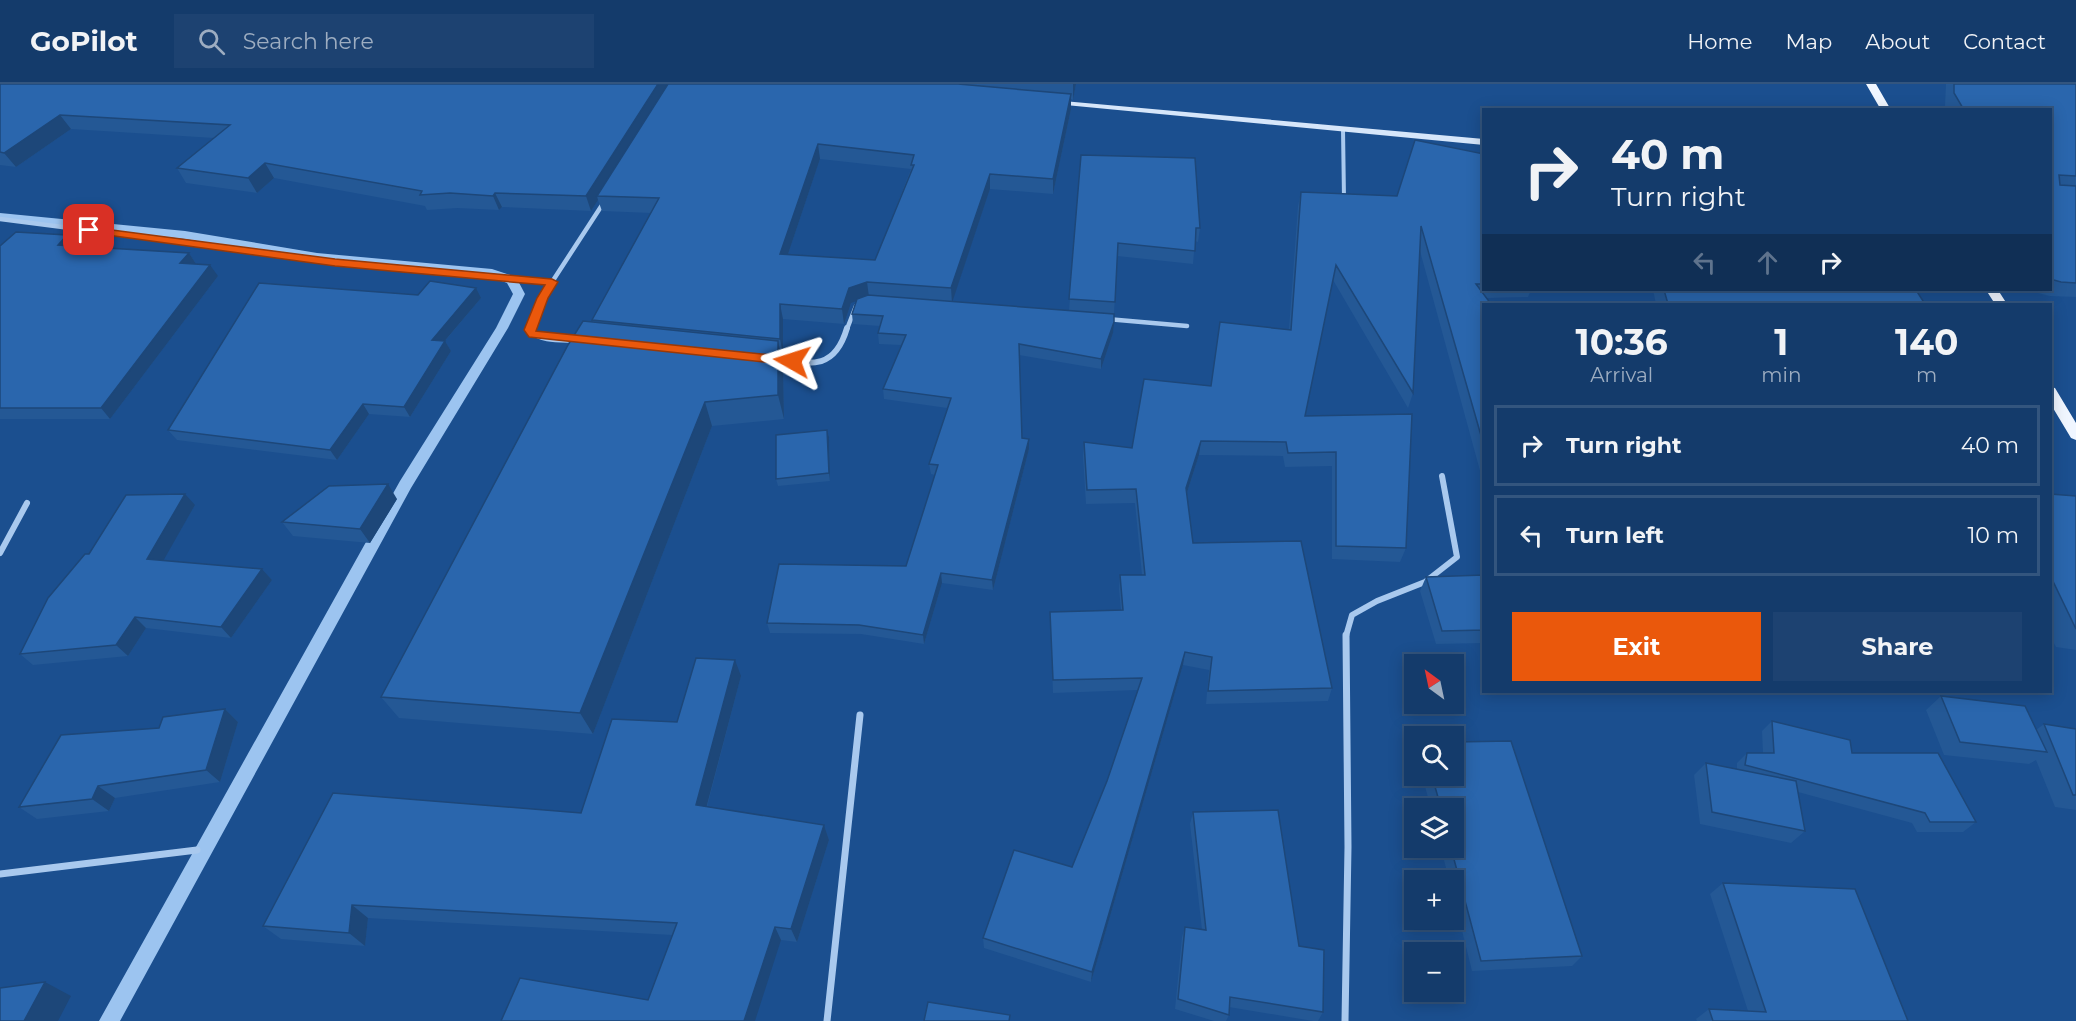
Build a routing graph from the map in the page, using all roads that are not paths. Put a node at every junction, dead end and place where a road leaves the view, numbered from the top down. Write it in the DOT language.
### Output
graph roads {
  1 [pos="1870,84"];
  2 [pos="1042,101"];
  3 [pos="1885,108"];
  4 [pos="1343,129"];
  5 [pos="1482,142"];
  6 [pos="606,199"];
  7 [pos="1344,199"];
  8 [pos="0,219"];
  9 [pos="552,282"];
  10 [pos="862,303"];
  11 [pos="1094,318"];
  12 [pos="1186,326"];
  13 [pos="590,341"];
  14 [pos="768,359"];
  15 [pos="2052,394"];
  16 [pos="2076,435"];
  17 [pos="1442,476"];
  18 [pos="27,503"];
  19 [pos="0,553"];
  20 [pos="860,715"];
  21 [pos="197,850"];
  22 [pos="0,874"];
  23 [pos="827,1021"];
  24 [pos="1345,1021"];
  1 -- 3 [label="main road"];
  2 -- 4 [label="street"];
  4 -- 5 [label="street"];
  4 -- 7 [label="lane"];
  6 -- 9 [label="street"];
  8 -- 9 [label="street"];
  9 -- 13 [label="street"];
  10 -- 14 [label="street"];
  11 -- 12 [label="street"];
  15 -- 16 [label="main road"];
  17 -- 24 [label="street"];
  18 -- 19 [label="street"];
  20 -- 23 [label="street"];
  21 -- 22 [label="street"];
}
